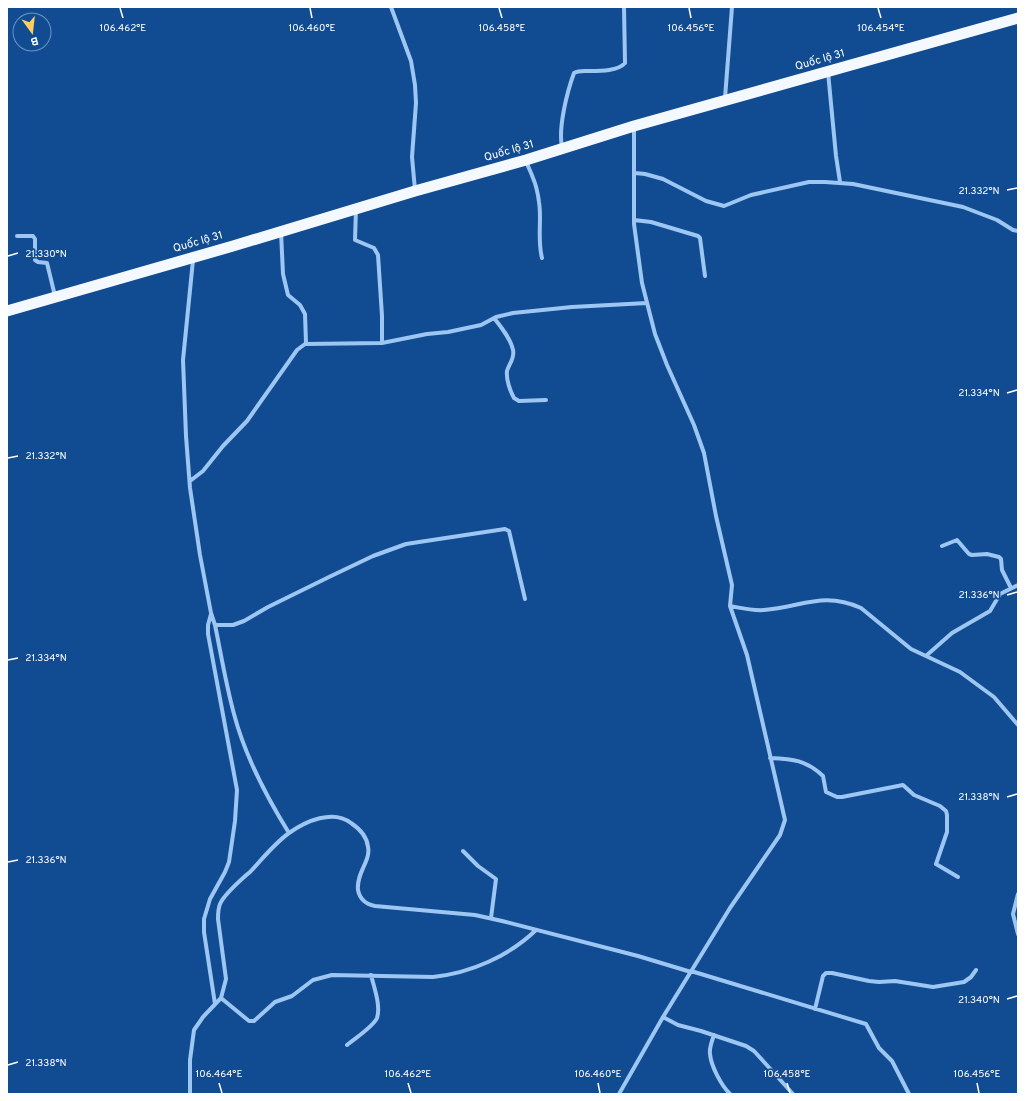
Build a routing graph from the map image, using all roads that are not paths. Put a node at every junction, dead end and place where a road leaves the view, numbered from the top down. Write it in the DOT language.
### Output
graph roads {
  1 [pos="391,7"];
  2 [pos="624,7"];
  3 [pos="732,7"];
  4 [pos="1018,18"];
  5 [pos="828,71"];
  6 [pos="725,100"];
  7 [pos="634,126"];
  8 [pos="563,149"];
  9 [pos="526,160"];
  10 [pos="635,173"];
  11 [pos="840,182"];
  12 [pos="415,191"];
  13 [pos="356,209"];
  14 [pos="634,220"];
  15 [pos="281,231"];
  16 [pos="1018,231"];
  17 [pos="17,236"];
  18 [pos="193,257"];
  19 [pos="542,258"];
  20 [pos="705,276"];
  21 [pos="56,297"];
  22 [pos="647,303"];
  23 [pos="7,311"];
  24 [pos="494,318"];
  25 [pos="306,343"];
  26 [pos="382,343"];
  27 [pos="546,400"];
  28 [pos="190,481"];
  29 [pos="942,546"];
  30 [pos="1018,585"];
  31 [pos="1012,588"];
  32 [pos="526,599"];
  33 [pos="730,606"];
  34 [pos="211,613"];
  35 [pos="215,625"];
  36 [pos="927,656"];
  37 [pos="1018,725"];
  38 [pos="770,758"];
  39 [pos="289,833"];
  40 [pos="463,851"];
  41 [pos="958,877"];
  42 [pos="1018,894"];
  43 [pos="491,918"];
  44 [pos="536,930"];
  45 [pos="1018,934"];
  46 [pos="976,970"];
  47 [pos="691,972"];
  48 [pos="371,975"];
  49 [pos="221,998"];
  50 [pos="215,1004"];
  51 [pos="815,1009"];
  52 [pos="663,1017"];
  53 [pos="714,1035"];
  54 [pos="347,1045"];
  55 [pos="190,1094"];
  56 [pos="619,1094"];
  57 [pos="730,1094"];
  58 [pos="793,1094"];
  59 [pos="909,1094"];
  1 -- 12 [label="street"];
  2 -- 8 [label="street"];
  3 -- 6 [label="street"];
  4 -- 5 [label="highway, Quốc lộ 31"];
  5 -- 6 [label="highway, Quốc lộ 31"];
  5 -- 11 [label="street"];
  6 -- 7 [label="highway, Quốc lộ 31"];
  7 -- 8 [label="highway, Quốc lộ 31"];
  7 -- 10 [label="street"];
  8 -- 9 [label="highway, Quốc lộ 31"];
  9 -- 12 [label="highway, Quốc lộ 31"];
  9 -- 19 [label="street"];
  10 -- 11 [label="street"];
  10 -- 14 [label="street"];
  11 -- 16 [label="street"];
  12 -- 13 [label="highway, Quốc lộ 31"];
  13 -- 15 [label="highway, Quốc lộ 31"];
  13 -- 26 [label="street"];
  14 -- 20 [label="street"];
  14 -- 22 [label="street"];
  15 -- 18 [label="highway, Quốc lộ 31"];
  15 -- 25 [label="street"];
  17 -- 21 [label="street"];
  18 -- 21 [label="highway, Quốc lộ 31"];
  18 -- 28 [label="street"];
  21 -- 23 [label="highway, Quốc lộ 31"];
  22 -- 24 [label="street"];
  22 -- 33 [label="street"];
  24 -- 26 [label="street"];
  24 -- 27 [label="street"];
  25 -- 26 [label="street"];
  25 -- 28 [label="street"];
  28 -- 34 [label="street"];
  29 -- 31 [label="street"];
  30 -- 31 [label="street"];
  31 -- 36 [label="street"];
  32 -- 35 [label="street"];
  33 -- 36 [label="street"];
  33 -- 38 [label="street"];
  34 -- 35 [label="street"];
  34 -- 50 [label="street"];
  35 -- 39 [label="street"];
  36 -- 37 [label="street"];
  38 -- 41 [label="street"];
  38 -- 47 [label="street"];
  39 -- 43 [label="street"];
  39 -- 49 [label="street"];
  40 -- 43 [label="street"];
  42 -- 45 [label="street"];
  43 -- 44 [label="street"];
  44 -- 47 [label="street"];
  44 -- 48 [label="street"];
  46 -- 51 [label="street"];
  47 -- 51 [label="street"];
  47 -- 52 [label="street"];
  48 -- 49 [label="street"];
  48 -- 54 [label="street"];
  49 -- 50 [label="street"];
  50 -- 55 [label="street"];
  51 -- 59 [label="street"];
  52 -- 53 [label="street"];
  52 -- 56 [label="street"];
  53 -- 57 [label="street"];
  53 -- 58 [label="street"];
}
